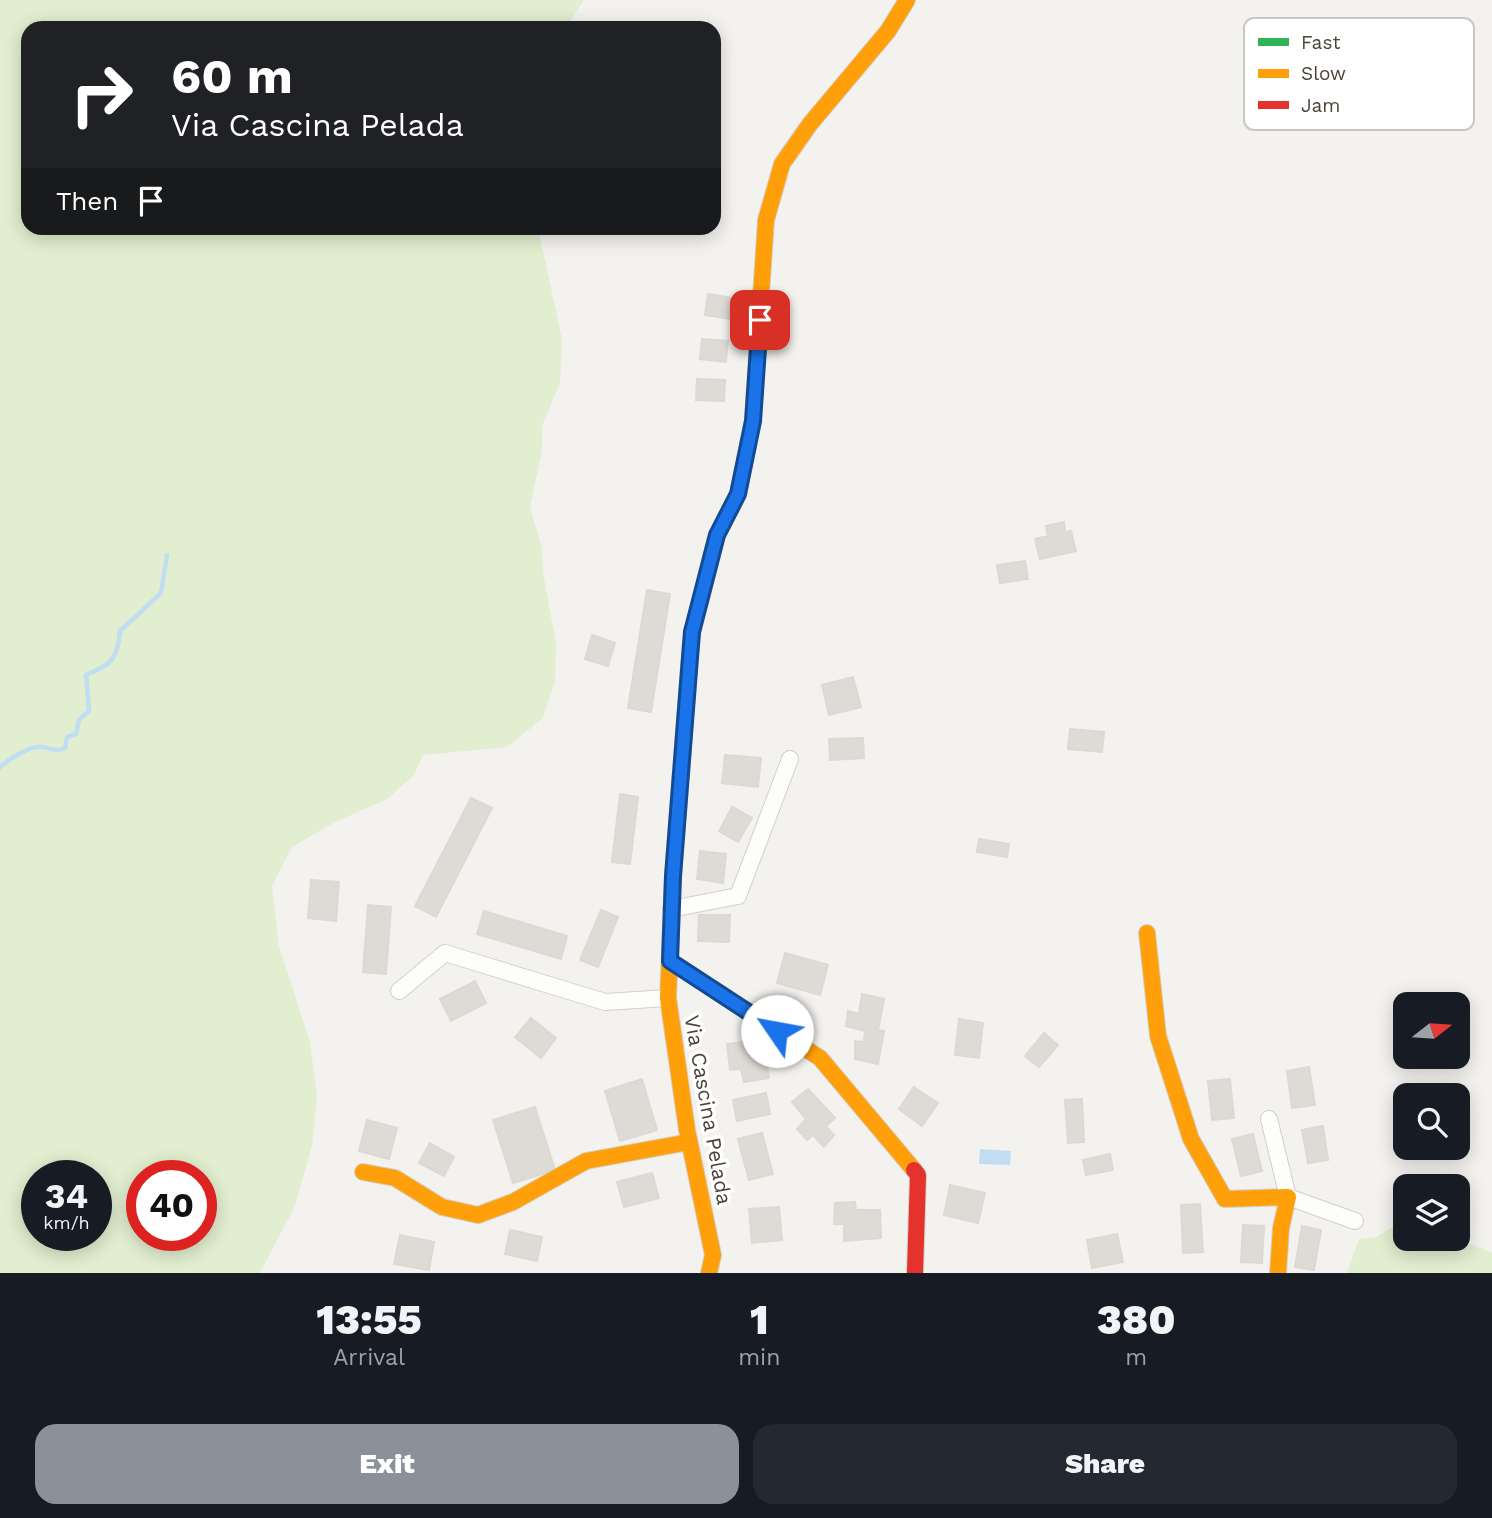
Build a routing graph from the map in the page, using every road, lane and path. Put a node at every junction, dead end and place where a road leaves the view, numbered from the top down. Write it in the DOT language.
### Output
graph roads {
  1 [pos="907,0"];
  2 [pos="790,759"];
  3 [pos="671,909"];
  4 [pos="1147,933"];
  5 [pos="670,961"];
  6 [pos="399,991"];
  7 [pos="668,998"];
  8 [pos="1269,1119"];
  9 [pos="689,1142"];
  10 [pos="363,1172"];
  11 [pos="1287,1197"];
  12 [pos="1355,1221"];
  13 [pos="709,1273"];
  14 [pos="915,1273"];
  15 [pos="1278,1273"];
  1 -- 3 [label="street, Via Cascina Pelada"];
  2 -- 3 [label="street"];
  3 -- 5 [label="street, Via Cascina Pelada"];
  4 -- 11 [label="street"];
  5 -- 7 [label="street, Via Cascina Pelada"];
  5 -- 14 [label="street"];
  6 -- 7 [label="street"];
  7 -- 9 [label="street, Via Cascina Pelada"];
  8 -- 11 [label="street"];
  9 -- 10 [label="street"];
  9 -- 13 [label="street, Via Cascina Pelada"];
  11 -- 12 [label="street"];
  11 -- 15 [label="street"];
}
